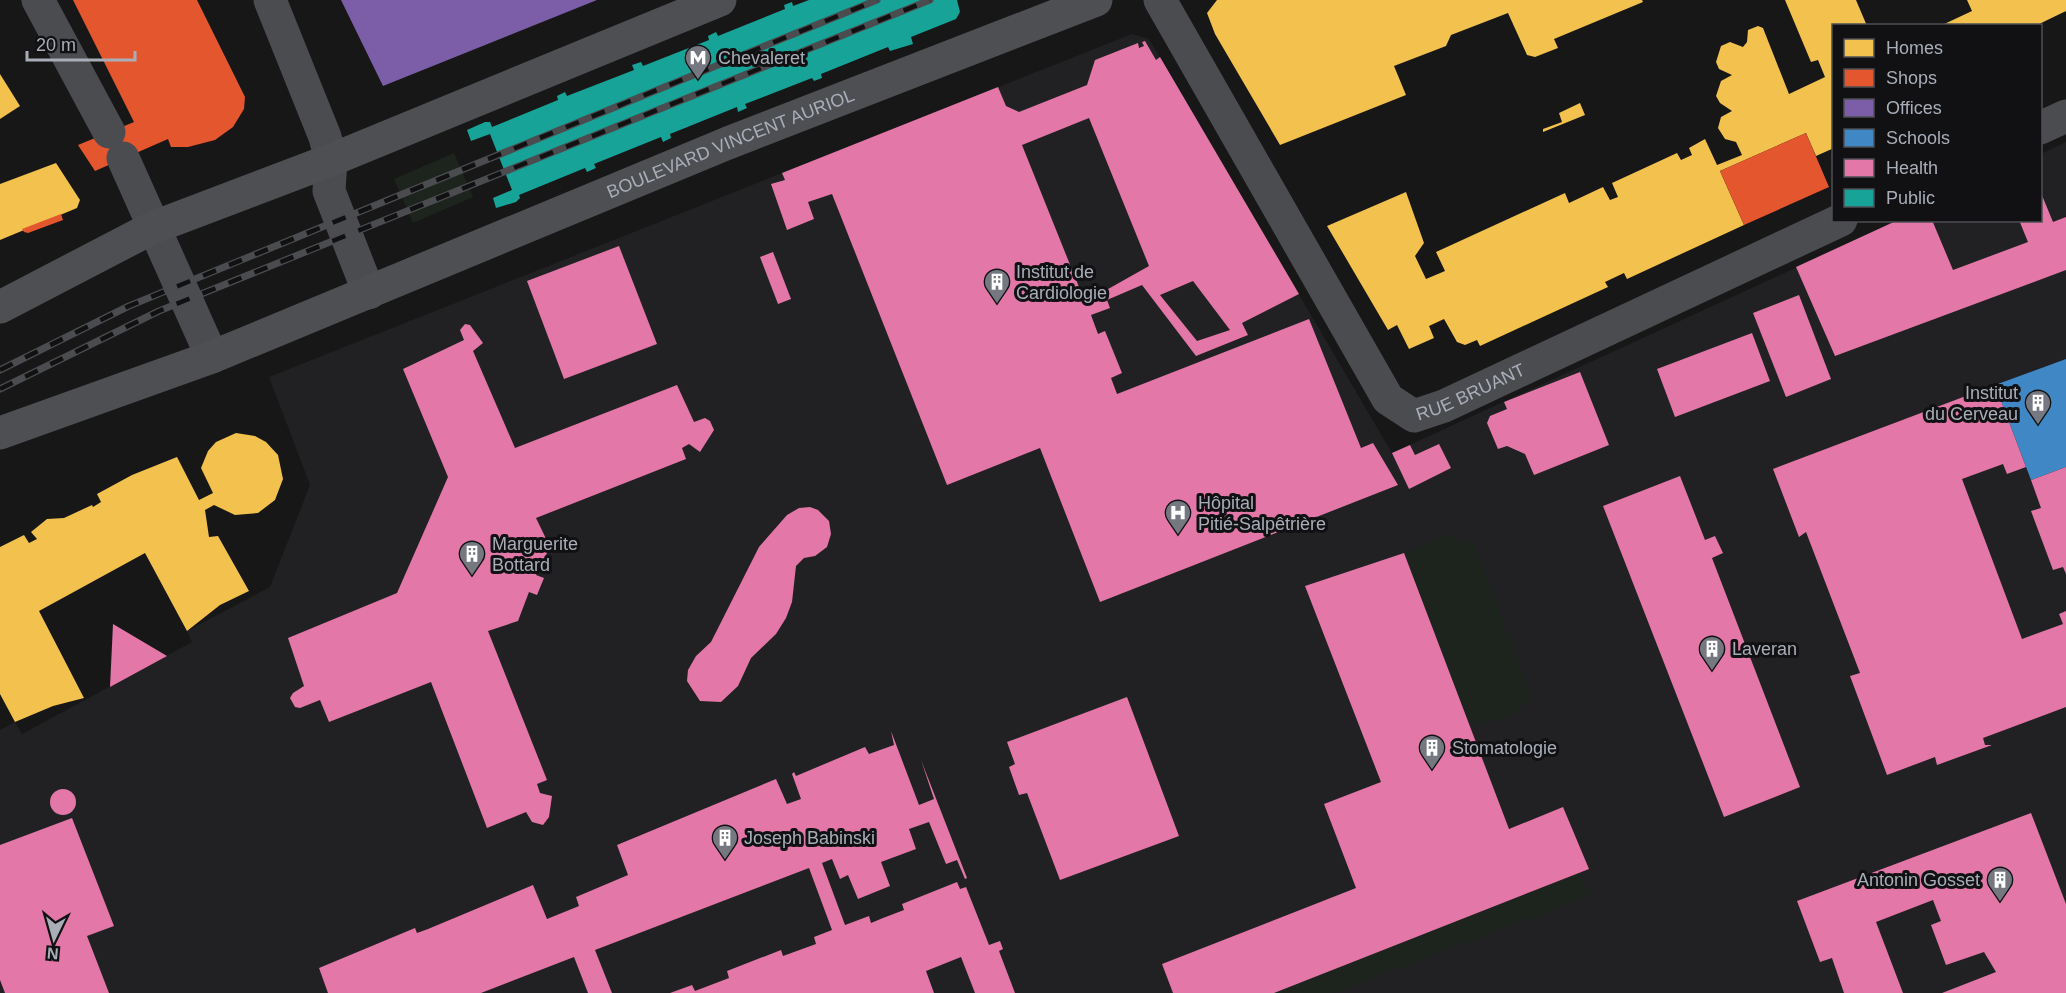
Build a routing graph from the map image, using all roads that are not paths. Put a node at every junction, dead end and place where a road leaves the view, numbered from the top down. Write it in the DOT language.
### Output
graph roads {
  1 [pos="38,0"];
  2 [pos="270,0"];
  3 [pos="720,0"];
  4 [pos="1096,0"];
  5 [pos="1160,0"];
  6 [pos="2066,116"];
  7 [pos="2042,127"];
  8 [pos="331,159"];
  9 [pos="1837,222"];
  10 [pos="152,228"];
  11 [pos="369,293"];
  12 [pos="0,308"];
  13 [pos="212,357"];
  14 [pos="0,433"];
  1 -- 10 [label="street"];
  2 -- 8 [label="street"];
  3 -- 8 [label="main road"];
  4 -- 11 [label="main road, BOULEVARD VINCENT AURIOL"];
  5 -- 9 [label="street, RUE BRUANT"];
  6 -- 7 [label="street"];
  8 -- 10 [label="main road"];
  8 -- 11 [label="street"];
  10 -- 12 [label="main road"];
  10 -- 13 [label="street"];
  11 -- 13 [label="main road, BOULEVARD VINCENT AURIOL"];
  13 -- 14 [label="main road, BOULEVARD VINCENT AURIOL"];
}
